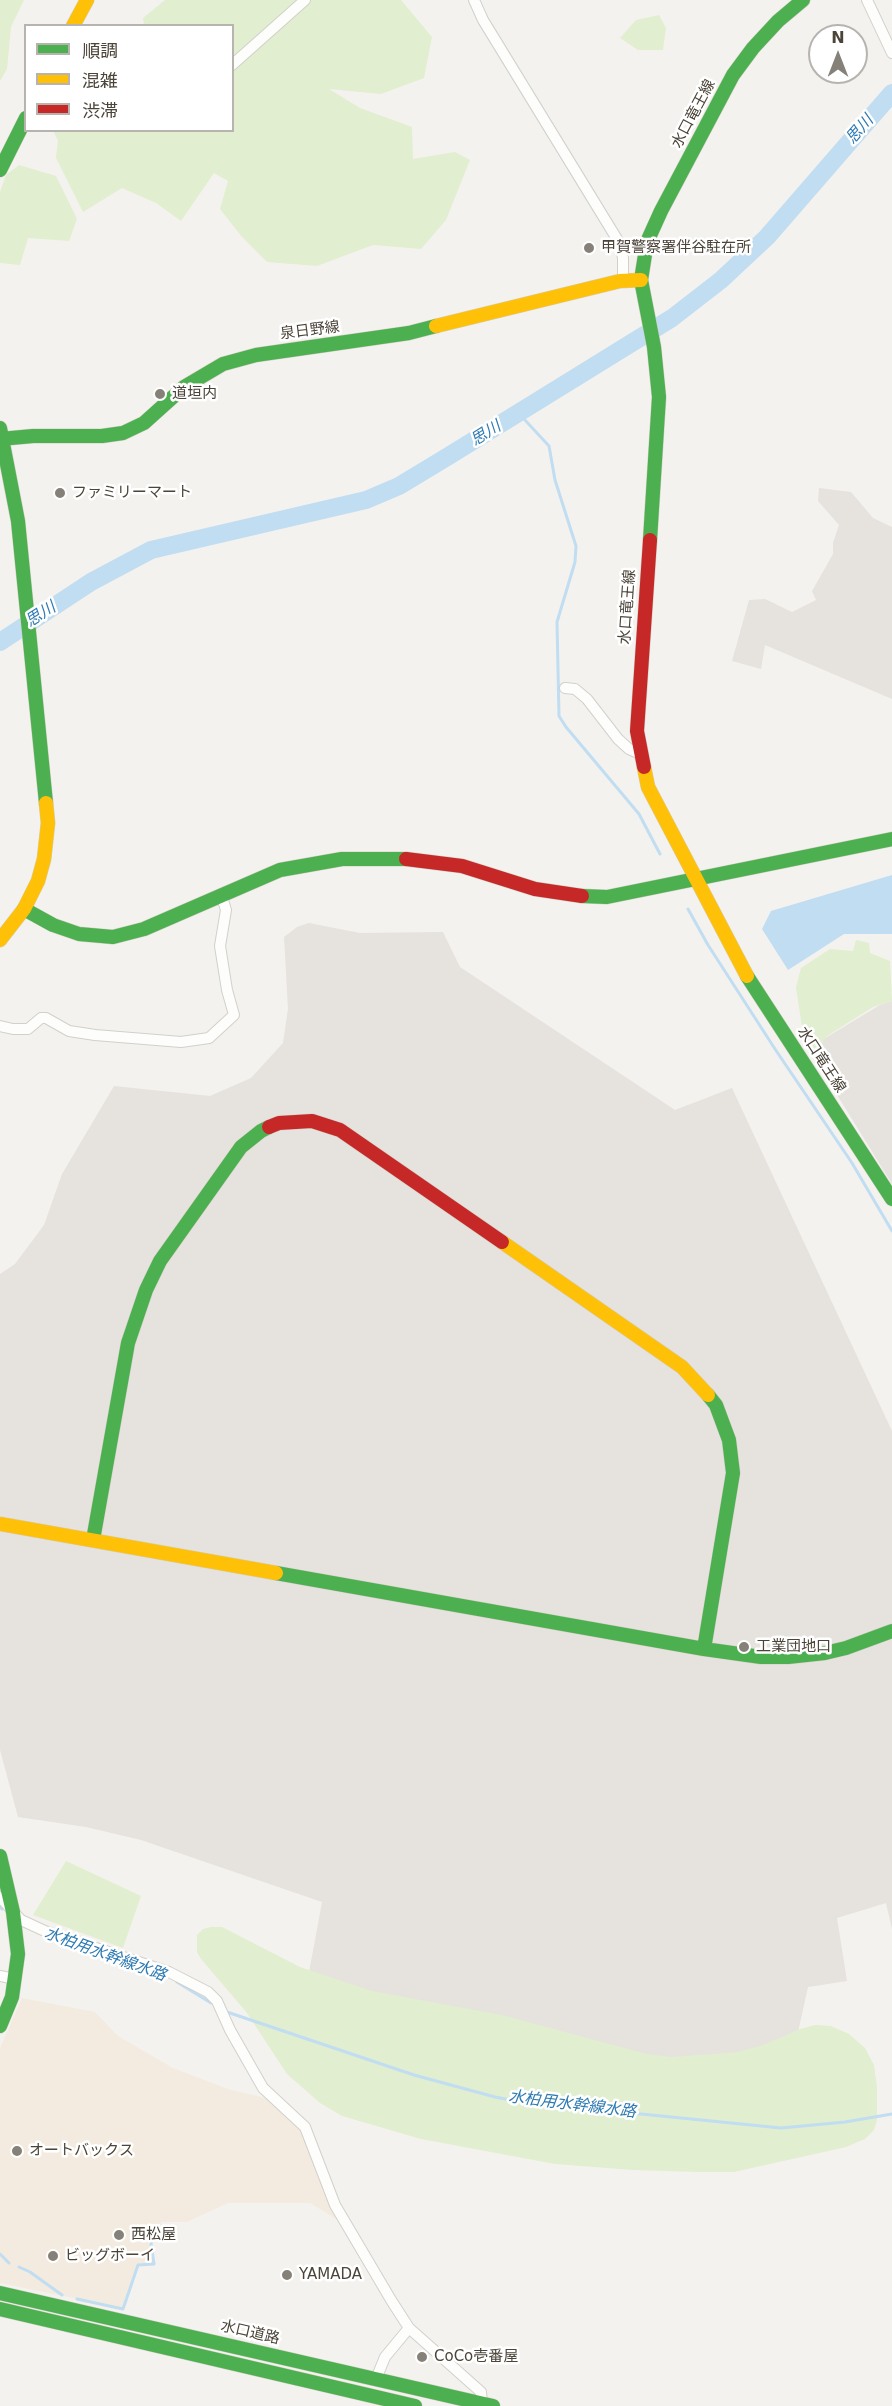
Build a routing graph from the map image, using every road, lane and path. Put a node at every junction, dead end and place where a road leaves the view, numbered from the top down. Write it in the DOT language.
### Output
graph roads {
  1 [pos="87,0"];
  2 [pos="305,0"];
  3 [pos="474,0"];
  4 [pos="803,0"];
  5 [pos="867,0"];
  6 [pos="74,24"];
  7 [pos="892,53"];
  8 [pos="234,63"];
  9 [pos="24,122"];
  10 [pos="0,170"];
  11 [pos="623,280"];
  12 [pos="641,280"];
  13 [pos="1,435"];
  14 [pos="565,688"];
  15 [pos="640,754"];
  16 [pos="892,839"];
  17 [pos="695,880"];
  18 [pos="221,894"];
  19 [pos="24,909"];
  20 [pos="0,940"];
  21 [pos="0,1026"];
  22 [pos="892,1199"];
  23 [pos="0,1524"];
  24 [pos="93,1540"];
  25 [pos="892,1631"];
  26 [pos="704,1649"];
  27 [pos="0,1856"];
  28 [pos="0,1897"];
  29 [pos="13,1912"];
  30 [pos="0,1976"];
  31 [pos="15,1979"];
  32 [pos="0,2026"];
  33 [pos="0,2293"];
  34 [pos="0,2309"];
  35 [pos="409,2328"];
  36 [pos="376,2379"];
  37 [pos="355,2392"];
  38 [pos="488,2405"];
  39 [pos="415,2406"];
  1 -- 6 [label="main road"];
  2 -- 8 [label="street"];
  3 -- 11 [label="street"];
  4 -- 12 [label="main road, 水口竜王線"];
  5 -- 7 [label="street"];
  9 -- 10 [label="main road"];
  11 -- 12 [label="main road, 泉日野線"];
  11 -- 13 [label="main road, 泉日野線"];
  12 -- 15 [label="main road, 水口竜王線"];
  13 -- 19 [label="main road"];
  14 -- 15 [label="street"];
  15 -- 17 [label="main road, 水口竜王線"];
  16 -- 17 [label="main road"];
  17 -- 18 [label="main road"];
  17 -- 22 [label="main road, 水口竜王線"];
  18 -- 19 [label="main road"];
  18 -- 21 [label="street"];
  19 -- 20 [label="main road"];
  23 -- 24 [label="main road"];
  24 -- 26 [label="main road"];
  24 -- 26 [label="main road"];
  25 -- 26 [label="main road"];
  27 -- 29 [label="main road"];
  28 -- 29 [label="street"];
  29 -- 31 [label="main road"];
  29 -- 35 [label="street"];
  30 -- 31 [label="street"];
  31 -- 32 [label="main road"];
  33 -- 36 [label="main road, 水口道路"];
  34 -- 37 [label="main road"];
  35 -- 36 [label="street"];
  35 -- 38 [label="street"];
  36 -- 37 [label="street"];
  36 -- 38 [label="main road, 水口道路"];
  37 -- 39 [label="main road"];
}
